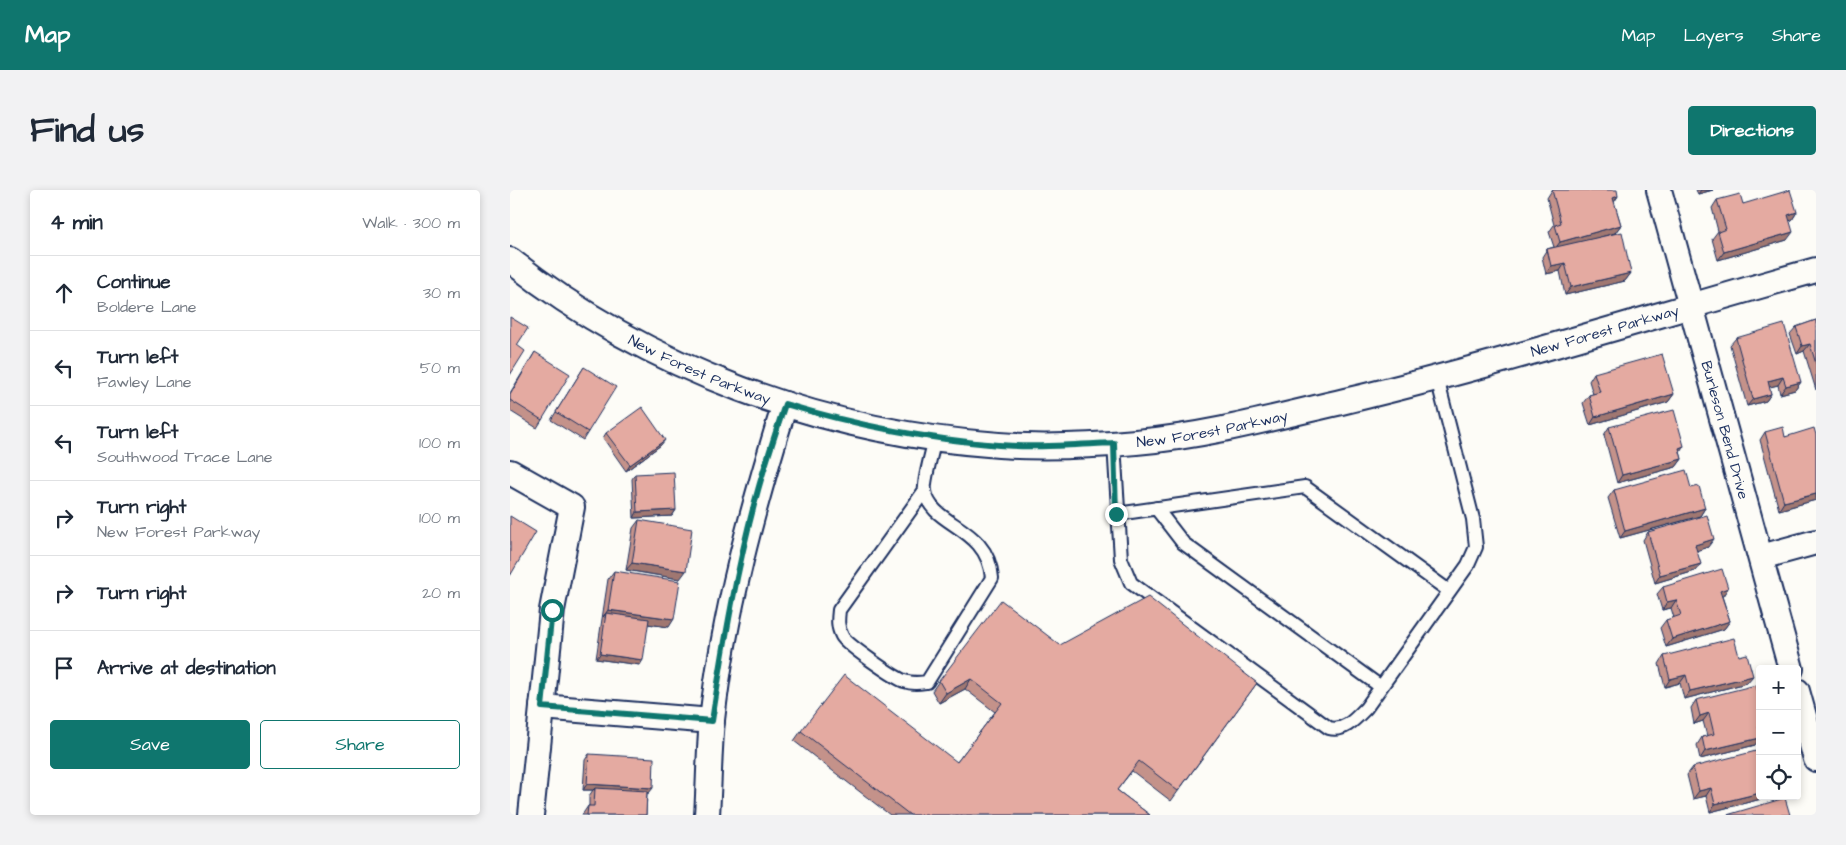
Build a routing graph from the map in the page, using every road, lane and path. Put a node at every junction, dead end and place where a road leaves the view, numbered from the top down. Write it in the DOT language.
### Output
graph roads {
  1 [pos="1659,190"];
  2 [pos="510,260"];
  3 [pos="1816,270"];
  4 [pos="1692,305"];
  5 [pos="1437,378"];
  6 [pos="785,404"];
  7 [pos="935,438"];
  8 [pos="1114,443"];
  9 [pos="510,472"];
  10 [pos="925,490"];
  11 [pos="1156,508"];
  12 [pos="1116,514"];
  13 [pos="1816,542"];
  14 [pos="1761,557"];
  15 [pos="1449,591"];
  16 [pos="1790,665"];
  17 [pos="1381,687"];
  18 [pos="1801,705"];
  19 [pos="542,707"];
  20 [pos="712,721"];
  21 [pos="1816,759"];
  22 [pos="531,815"];
  23 [pos="707,815"];
  1 -- 4 [label="street, Burleson Bend Drive"];
  2 -- 6 [label="street, New Forest Parkway"];
  3 -- 4 [label="street, New Forest Parkway"];
  4 -- 5 [label="street, New Forest Parkway"];
  4 -- 14 [label="street, Burleson Bend Drive"];
  5 -- 8 [label="street, New Forest Parkway"];
  5 -- 15 [label="lane"];
  6 -- 7 [label="street, New Forest Parkway"];
  6 -- 20 [label="street"];
  7 -- 8 [label="street, New Forest Parkway"];
  7 -- 10 [label="lane"];
  8 -- 12 [label="lane"];
  9 -- 19 [label="street"];
  10 -- 10 [label="lane"];
  11 -- 12 [label="lane"];
  11 -- 15 [label="lane"];
  11 -- 17 [label="lane"];
  12 -- 17 [label="lane"];
  13 -- 14 [label="street"];
  14 -- 16 [label="street, Burleson Bend Drive"];
  15 -- 17 [label="lane"];
  18 -- 21 [label="street"];
  19 -- 20 [label="street"];
  19 -- 22 [label="street"];
  20 -- 23 [label="street"];
}
